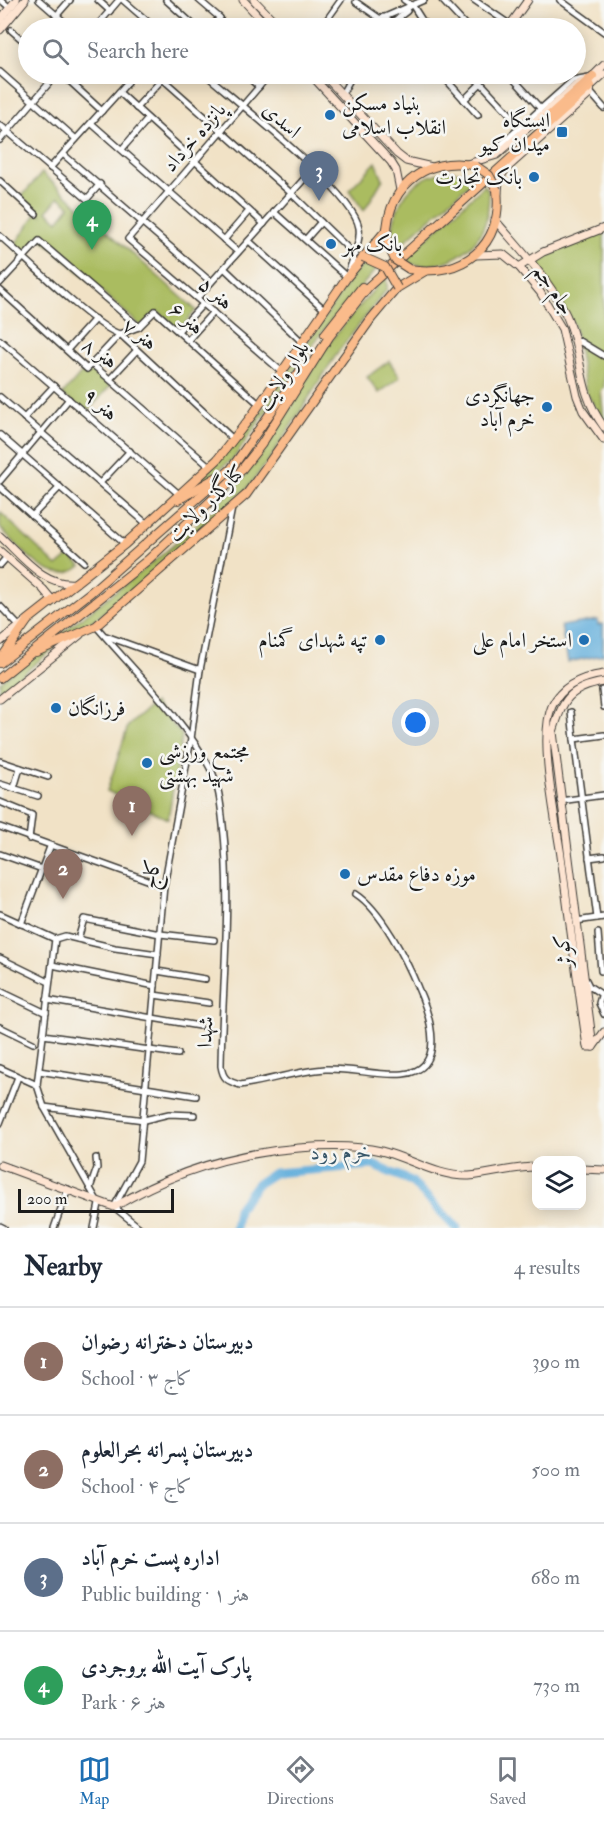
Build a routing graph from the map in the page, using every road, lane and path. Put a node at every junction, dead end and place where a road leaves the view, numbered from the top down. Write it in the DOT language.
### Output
graph roads {
  1 [pos="1,0"];
  2 [pos="16,0"];
  3 [pos="25,0"];
  4 [pos="39,0"];
  5 [pos="70,0"];
  6 [pos="98,0"];
  7 [pos="121,0"];
  8 [pos="166,0"];
  9 [pos="199,0"];
  10 [pos="254,0"];
  11 [pos="341,0"];
  12 [pos="404,0"];
  13 [pos="424,0"];
  14 [pos="442,0"];
  15 [pos="474,0"];
  16 [pos="528,0"];
  17 [pos="560,0"];
  18 [pos="244,1"];
  19 [pos="356,2"];
  20 [pos="413,6"];
  21 [pos="10,8"];
  22 [pos="110,11"];
  23 [pos="56,16"];
  24 [pos="399,17"];
  25 [pos="58,18"];
  26 [pos="104,18"];
  27 [pos="142,18"];
  28 [pos="186,18"];
  29 [pos="219,18"];
  30 [pos="260,18"];
  31 [pos="271,18"];
  32 [pos="328,18"];
  33 [pos="374,18"];
  34 [pos="393,18"];
  35 [pos="421,18"];
  36 [pos="459,18"];
  37 [pos="499,18"];
  38 [pos="517,18"];
  39 [pos="585,18"];
  40 [pos="586,19"];
  41 [pos="0,21"];
  42 [pos="0,30"];
  43 [pos="10,30"];
  44 [pos="604,32"];
  45 [pos="18,37"];
  46 [pos="604,65"];
  47 [pos="0,72"];
  48 [pos="604,74"];
  49 [pos="593,76"];
  50 [pos="586,77"];
  51 [pos="586,80"];
  52 [pos="586,82"];
  53 [pos="48,84"];
  54 [pos="73,84"];
  55 [pos="126,84"];
  56 [pos="158,84"];
  57 [pos="173,84"];
  58 [pos="217,84"];
  59 [pos="256,84"];
  60 [pos="262,84"];
  61 [pos="319,84"];
  62 [pos="332,84"];
  63 [pos="347,84"];
  64 [pos="450,84"];
  65 [pos="479,84"];
  66 [pos="483,84"];
  67 [pos="517,84"];
  68 [pos="568,84"];
  69 [pos="578,84"];
  70 [pos="584,84"];
  71 [pos="259,87"];
  72 [pos="591,89"];
  73 [pos="119,92"];
  74 [pos="342,94"];
  75 [pos="464,100"];
  76 [pos="33,101"];
  77 [pos="242,106"];
  78 [pos="136,108"];
  79 [pos="540,108"];
  80 [pos="604,108"];
  81 [pos="102,111"];
  82 [pos="478,115"];
  83 [pos="148,119"];
  84 [pos="91,123"];
  85 [pos="0,125"];
  86 [pos="521,126"];
  87 [pos="8,131"];
  88 [pos="220,132"];
  89 [pos="76,139"];
  90 [pos="0,140"];
  91 [pos="122,149"];
  92 [pos="63,154"];
  93 [pos="483,160"];
  94 [pos="406,161"];
  95 [pos="194,162"];
  96 [pos="471,165"];
  97 [pos="432,167"];
  98 [pos="50,168"];
  99 [pos="396,170"];
  100 [pos="305,178"];
  101 [pos="0,181"];
  102 [pos="100,184"];
  103 [pos="400,190"];
  104 [pos="168,192"];
  105 [pos="292,194"];
  106 [pos="497,194"];
  107 [pos="249,211"];
  108 [pos="274,213"];
  109 [pos="36,214"];
  110 [pos="495,220"];
  111 [pos="143,221"];
  112 [pos="321,222"];
  113 [pos="264,224"];
  114 [pos="604,228"];
  115 [pos="387,229"];
  116 [pos="0,236"];
  117 [pos="128,239"];
  118 [pos="225,240"];
  119 [pos="306,240"];
  120 [pos="249,241"];
  121 [pos="238,252"];
  122 [pos="354,254"];
  123 [pos="476,255"];
  124 [pos="24,257"];
  125 [pos="363,257"];
  126 [pos="528,259"];
  127 [pos="519,267"];
  128 [pos="224,268"];
  129 [pos="425,271"];
  130 [pos="347,277"];
  131 [pos="211,282"];
  132 [pos="0,283"];
  133 [pos="397,288"];
  134 [pos="0,290"];
  135 [pos="197,298"];
  136 [pos="203,304"];
  137 [pos="324,309"];
  138 [pos="213,312"];
  139 [pos="95,320"];
  140 [pos="139,327"];
  141 [pos="178,331"];
  142 [pos="120,334"];
  143 [pos="574,338"];
  144 [pos="0,340"];
  145 [pos="188,340"];
  146 [pos="302,341"];
  147 [pos="67,350"];
  148 [pos="137,350"];
  149 [pos="604,356"];
  150 [pos="92,364"];
  151 [pos="281,371"];
  152 [pos="110,379"];
  153 [pos="54,386"];
  154 [pos="0,397"];
  155 [pos="69,399"];
  156 [pos="259,404"];
  157 [pos="24,418"];
  158 [pos="604,428"];
  159 [pos="41,432"];
  160 [pos="0,435"];
  161 [pos="233,439"];
  162 [pos="604,440"];
  163 [pos="130,451"];
  164 [pos="22,455"];
  165 [pos="209,466"];
  166 [pos="231,469"];
  167 [pos="0,481"];
  168 [pos="100,483"];
  169 [pos="0,487"];
  170 [pos="60,487"];
  171 [pos="180,495"];
  172 [pos="171,503"];
  173 [pos="232,508"];
  174 [pos="32,516"];
  175 [pos="147,524"];
  176 [pos="0,536"];
  177 [pos="125,544"];
  178 [pos="0,551"];
  179 [pos="7,558"];
  180 [pos="84,562"];
  181 [pos="0,565"];
  182 [pos="43,576"];
  183 [pos="36,582"];
  184 [pos="76,583"];
  185 [pos="53,601"];
  186 [pos="0,606"];
  187 [pos="28,620"];
  188 [pos="20,626"];
  189 [pos="96,626"];
  190 [pos="80,635"];
  191 [pos="104,636"];
  192 [pos="0,642"];
  193 [pos="29,655"];
  194 [pos="0,662"];
  195 [pos="200,670"];
  196 [pos="604,674"];
  197 [pos="0,678"];
  198 [pos="604,682"];
  199 [pos="602,690"];
  200 [pos="0,699"];
  201 [pos="604,707"];
  202 [pos="571,712"];
  203 [pos="604,735"];
  204 [pos="191,738"];
  205 [pos="574,739"];
  206 [pos="0,761"];
  207 [pos="20,768"];
  208 [pos="48,777"];
  209 [pos="0,784"];
  210 [pos="14,788"];
  211 [pos="604,795"];
  212 [pos="38,796"];
  213 [pos="580,798"];
  214 [pos="557,801"];
  215 [pos="0,802"];
  216 [pos="0,827"];
  217 [pos="29,839"];
  218 [pos="50,847"];
  219 [pos="0,854"];
  220 [pos="604,856"];
  221 [pos="589,858"];
  222 [pos="42,869"];
  223 [pos="164,886"];
  224 [pos="356,894"];
  225 [pos="0,914"];
  226 [pos="604,917"];
  227 [pos="597,918"];
  228 [pos="573,921"];
  229 [pos="21,924"];
  230 [pos="598,933"];
  231 [pos="160,934"];
  232 [pos="55,939"];
  233 [pos="78,939"];
  234 [pos="214,940"];
  235 [pos="158,954"];
  236 [pos="0,958"];
  237 [pos="52,965"];
  238 [pos="581,965"];
  239 [pos="604,970"];
  240 [pos="157,971"];
  241 [pos="205,979"];
  242 [pos="49,982"];
  243 [pos="155,986"];
  244 [pos="0,991"];
  245 [pos="154,994"];
  246 [pos="602,996"];
  247 [pos="47,999"];
  248 [pos="209,1003"];
  249 [pos="45,1013"];
  250 [pos="604,1014"];
  251 [pos="153,1017"];
  252 [pos="199,1026"];
  253 [pos="0,1027"];
  254 [pos="604,1032"];
  255 [pos="43,1035"];
  256 [pos="33,1043"];
  257 [pos="593,1047"];
  258 [pos="149,1050"];
  259 [pos="178,1054"];
  260 [pos="0,1068"];
  261 [pos="39,1071"];
  262 [pos="18,1077"];
  263 [pos="37,1085"];
  264 [pos="146,1087"];
  265 [pos="196,1096"];
  266 [pos="44,1107"];
  267 [pos="194,1115"];
  268 [pos="144,1120"];
  269 [pos="0,1123"];
  270 [pos="96,1158"];
  271 [pos="0,1164"];
  272 [pos="532,1167"];
  273 [pos="586,1169"];
  274 [pos="604,1170"];
  275 [pos="90,1188"];
  276 [pos="68,1189"];
  277 [pos="99,1204"];
  278 [pos="114,1207"];
  279 [pos="54,1228"];
  280 [pos="94,1228"];
  281 [pos="140,1228"];
  1 -- 21 [label="street"];
  2 -- 21 [label="main road"];
  3 -- 42 [label="main road"];
  4 -- 23 [label="street"];
  5 -- 23 [label="street"];
  6 -- 22 [label="street"];
  7 -- 22 [label="street"];
  7 -- 27 [label="street"];
  8 -- 28 [label="street"];
  9 -- 29 [label="street"];
  10 -- 31 [label="main road"];
  11 -- 32 [label="street"];
  12 -- 20 [label="street"];
  13 -- 20 [label="street"];
  14 -- 36 [label="street"];
  15 -- 37 [label="street"];
  16 -- 38 [label="main road"];
  17 -- 39 [label="street"];
  18 -- 30 [label="main road"];
  19 -- 33 [label="street"];
  20 -- 24 [label="street"];
  20 -- 34 [label="street"];
  20 -- 35 [label="street"];
  21 -- 41 [label="main road"];
  22 -- 26 [label="street"];
  23 -- 25 [label="street"];
  40 -- 44 [label="street"];
  43 -- 45 [label="street"];
  46 -- 49 [label="main road"];
  47 -- 76 [label="street"];
  48 -- 72 [label="main road"];
  49 -- 50 [label="street"];
  49 -- 51 [label="main road"];
  49 -- 52 [label="main road, بلوار ولایت"];
  53 -- 76 [label="street"];
  54 -- 81 [label="street"];
  55 -- 73 [label="street"];
  56 -- 78 [label="street"];
  57 -- 88 [label="street"];
  58 -- 77 [label="street, اسدی"];
  59 -- 71 [label="street"];
  60 -- 71 [label="street, پانزده خرداد"];
  61 -- 99 [label="main road"];
  62 -- 74 [label="main road"];
  63 -- 74 [label="street"];
  64 -- 75 [label="street"];
  65 -- 75 [label="street"];
  66 -- 86 [label="street"];
  67 -- 79 [label="street"];
  68 -- 79 [label="street"];
  69 -- 93 [label="main road"];
  70 -- 166 [label="main road, بلوار ولایت"];
  71 -- 77 [label="street, پانزده خرداد"];
  72 -- 80 [label="street"];
  72 -- 106 [label="main road"];
  72 -- 193 [label="main road, بلوار ولایت"];
  73 -- 78 [label="street"];
  73 -- 81 [label="street"];
  74 -- 94 [label="main road"];
  75 -- 82 [label="street"];
  76 -- 87 [label="street"];
  76 -- 89 [label="street"];
  77 -- 88 [label="street, پانزده خرداد"];
  77 -- 122 [label="street, اسدی"];
  78 -- 83 [label="street"];
  79 -- 86 [label="street"];
  81 -- 84 [label="street"];
  83 -- 91 [label="street"];
  83 -- 95 [label="street"];
  84 -- 89 [label="street"];
  84 -- 91 [label="street"];
  85 -- 87 [label="street"];
  86 -- 93 [label="street"];
  87 -- 90 [label="street"];
  87 -- 98 [label="street"];
  88 -- 95 [label="street, پانزده خرداد"];
  88 -- 105 [label="street"];
  89 -- 92 [label="street"];
  91 -- 104 [label="street"];
  92 -- 98 [label="street"];
  92 -- 102 [label="street"];
  93 -- 96 [label="main road"];
  94 -- 97 [label="main road"];
  94 -- 99 [label="main road"];
  95 -- 104 [label="street, پانزده خرداد"];
  95 -- 107 [label="street"];
  96 -- 97 [label="main road"];
  96 -- 106 [label="main road, bridge"];
  97 -- 103 [label="main road"];
  98 -- 102 [label="street"];
  99 -- 103 [label="main road"];
  100 -- 105 [label="street"];
  101 -- 109 [label="street"];
  102 -- 111 [label="street"];
  103 -- 115 [label="main road"];
  104 -- 111 [label="street, پانزده خرداد"];
  104 -- 118 [label="street"];
  105 -- 108 [label="street"];
  105 -- 112 [label="street"];
  106 -- 110 [label="main road"];
  107 -- 113 [label="street"];
  107 -- 118 [label="street"];
  108 -- 113 [label="street"];
  108 -- 119 [label="street"];
  110 -- 123 [label="main road"];
  110 -- 126 [label="main road, جام جم"];
  111 -- 117 [label="street, پانزده خرداد"];
  111 -- 131 [label="street"];
  112 -- 119 [label="street"];
  112 -- 122 [label="street"];
  113 -- 120 [label="street"];
  114 -- 126 [label="main road"];
  115 -- 125 [label="main road, کنارگذر ولایت"];
  115 -- 129 [label="main road, bridge"];
  116 -- 124 [label="street, هنر ۷"];
  117 -- 135 [label="street, هنر ۵"];
  118 -- 121 [label="street"];
  119 -- 130 [label="street"];
  120 -- 121 [label="street"];
  120 -- 137 [label="street"];
  121 -- 128 [label="street"];
  122 -- 130 [label="street, اسدی"];
  123 -- 127 [label="main road, جام جم"];
  123 -- 129 [label="main road"];
  124 -- 132 [label="street"];
  124 -- 139 [label="street, هنر ۷"];
  124 -- 140 [label="street, هنر ۶"];
  125 -- 130 [label="main road, کنارگذر ولایت"];
  125 -- 133 [label="main road, bridge"];
  126 -- 127 [label="main road"];
  126 -- 143 [label="main road, جام جم"];
  127 -- 162 [label="main road, جام جم"];
  128 -- 131 [label="street"];
  128 -- 146 [label="street"];
  129 -- 133 [label="main road, کنارگذر ولایت"];
  130 -- 137 [label="main road, کنارگذر ولایت"];
  131 -- 135 [label="street"];
  133 -- 173 [label="main road, کنارگذر ولایت"];
  134 -- 147 [label="street, هنر ۸"];
  135 -- 136 [label="street, هنر ۵"];
  136 -- 138 [label="street, هنر ۵"];
  136 -- 141 [label="street"];
  137 -- 146 [label="main road, کنارگذر ولایت"];
  138 -- 145 [label="street"];
  138 -- 151 [label="street, هنر ۵"];
  139 -- 142 [label="street, هنر ۷"];
  139 -- 147 [label="street"];
  140 -- 141 [label="street, هنر ۶"];
  140 -- 142 [label="street"];
  141 -- 145 [label="street, هنر ۶"];
  142 -- 148 [label="street, هنر ۷"];
  142 -- 150 [label="street"];
  143 -- 149 [label="street"];
  143 -- 158 [label="main road, جام جم"];
  144 -- 153 [label="street, هنر ۹"];
  145 -- 156 [label="street, هنر ۶"];
  146 -- 151 [label="main road, کنارگذر ولایت"];
  147 -- 150 [label="street, هنر ۸"];
  148 -- 152 [label="street"];
  148 -- 161 [label="street, هنر ۷"];
  150 -- 152 [label="street, هنر ۸"];
  151 -- 156 [label="main road, کنارگذر ولایت"];
  152 -- 165 [label="street, هنر ۸"];
  153 -- 155 [label="street, هنر ۹"];
  153 -- 157 [label="street"];
  154 -- 157 [label="street"];
  155 -- 159 [label="street"];
  155 -- 163 [label="street, هنر ۹"];
  156 -- 161 [label="main road, کنارگذر ولایت"];
  157 -- 159 [label="street"];
  159 -- 164 [label="street"];
  159 -- 168 [label="street"];
  160 -- 164 [label="street"];
  161 -- 165 [label="main road, کنارگذر ولایت"];
  163 -- 168 [label="street"];
  163 -- 171 [label="street, هنر ۹"];
  164 -- 167 [label="street"];
  164 -- 170 [label="street"];
  165 -- 171 [label="main road, کنارگذر ولایت"];
  166 -- 172 [label="main road"];
  166 -- 194 [label="main road, بلوار ولایت"];
  168 -- 175 [label="street"];
  169 -- 174 [label="street"];
  170 -- 174 [label="street"];
  170 -- 177 [label="street"];
  171 -- 172 [label="main road, کنارگذر ولایت"];
  172 -- 175 [label="main road, کنارگذر ولایت"];
  173 -- 189 [label="main road, کنارگذر ولایت"];
  173 -- 195 [label="street, کاج"];
  174 -- 180 [label="street"];
  175 -- 177 [label="main road, کنارگذر ولایت"];
  176 -- 182 [label="main road"];
  177 -- 184 [label="main road, کنارگذر ولایت"];
  178 -- 179 [label="main road"];
  179 -- 181 [label="street"];
  179 -- 183 [label="main road"];
  182 -- 183 [label="main road"];
  182 -- 184 [label="main road"];
  183 -- 185 [label="main road"];
  184 -- 185 [label="main road, کنارگذر ولایت"];
  185 -- 187 [label="main road, کنارگذر ولایت"];
  186 -- 188 [label="street"];
  187 -- 188 [label="main road, کنارگذر ولایت"];
  187 -- 194 [label="main road"];
  188 -- 192 [label="main road, کنارگذر ولایت"];
  189 -- 190 [label="main road, کنارگذر ولایت"];
  189 -- 191 [label="street, شهدا"];
  190 -- 193 [label="main road"];
  190 -- 200 [label="main road, کنارگذر ولایت"];
  191 -- 195 [label="street"];
  191 -- 204 [label="street, شهدا"];
  193 -- 197 [label="main road, بلوار ولایت"];
  195 -- 204 [label="street, کاج"];
  196 -- 214 [label="main road, کوثر"];
  198 -- 214 [label="main road, کوثر"];
  199 -- 201 [label="street"];
  202 -- 205 [label="street"];
  203 -- 205 [label="street"];
  204 -- 223 [label="street, کاج"];
  204 -- 224 [label="street, شهدا"];
  205 -- 213 [label="street"];
  206 -- 207 [label="street"];
  207 -- 208 [label="street"];
  207 -- 210 [label="street"];
  209 -- 210 [label="street"];
  210 -- 212 [label="street"];
  211 -- 213 [label="street"];
  213 -- 214 [label="street"];
  213 -- 221 [label="street"];
  214 -- 228 [label="main road, کوثر"];
  215 -- 217 [label="street"];
  216 -- 217 [label="street"];
  217 -- 218 [label="street"];
  218 -- 222 [label="street"];
  218 -- 223 [label="street"];
  219 -- 222 [label="street"];
  220 -- 221 [label="street"];
  221 -- 227 [label="street"];
  222 -- 229 [label="street"];
  223 -- 231 [label="street, کاج"];
  225 -- 229 [label="street"];
  226 -- 227 [label="street"];
  227 -- 228 [label="street"];
  228 -- 238 [label="main road, کوثر"];
  228 -- 257 [label="main road, کوثر"];
  229 -- 232 [label="street"];
  230 -- 239 [label="street"];
  231 -- 233 [label="street"];
  231 -- 234 [label="street"];
  231 -- 235 [label="street, کاج"];
  232 -- 233 [label="street"];
  232 -- 237 [label="street"];
  233 -- 235 [label="street"];
  235 -- 240 [label="street, کاج"];
  236 -- 242 [label="street"];
  237 -- 242 [label="street"];
  237 -- 243 [label="street"];
  238 -- 246 [label="street"];
  238 -- 257 [label="main road, کوثر"];
  240 -- 241 [label="street"];
  240 -- 243 [label="street, کاج"];
  242 -- 247 [label="street"];
  243 -- 245 [label="street, کاج"];
  244 -- 249 [label="street"];
  245 -- 248 [label="street"];
  245 -- 251 [label="street, کاج"];
  246 -- 250 [label="street"];
  247 -- 249 [label="street"];
  247 -- 251 [label="street"];
  249 -- 255 [label="street"];
  251 -- 252 [label="street"];
  251 -- 258 [label="street, کاج"];
  253 -- 256 [label="street"];
  254 -- 257 [label="main road"];
  255 -- 258 [label="street"];
  255 -- 261 [label="street"];
  258 -- 259 [label="street"];
  258 -- 264 [label="street, کاج"];
  260 -- 262 [label="street"];
  261 -- 263 [label="street"];
  261 -- 264 [label="street"];
  262 -- 263 [label="street"];
  262 -- 269 [label="street"];
  263 -- 266 [label="street"];
  264 -- 265 [label="street"];
  264 -- 268 [label="street, کاج"];
  266 -- 268 [label="street"];
  266 -- 275 [label="street"];
  267 -- 268 [label="street"];
  268 -- 278 [label="street, کاج"];
  270 -- 275 [label="street"];
  271 -- 276 [label="main road"];
  272 -- 278 [label="main road"];
  273 -- 274 [label="main road"];
  275 -- 277 [label="street"];
  276 -- 277 [label="main road"];
  276 -- 279 [label="street"];
  277 -- 278 [label="main road"];
  277 -- 280 [label="street"];
  278 -- 281 [label="street"];
}
